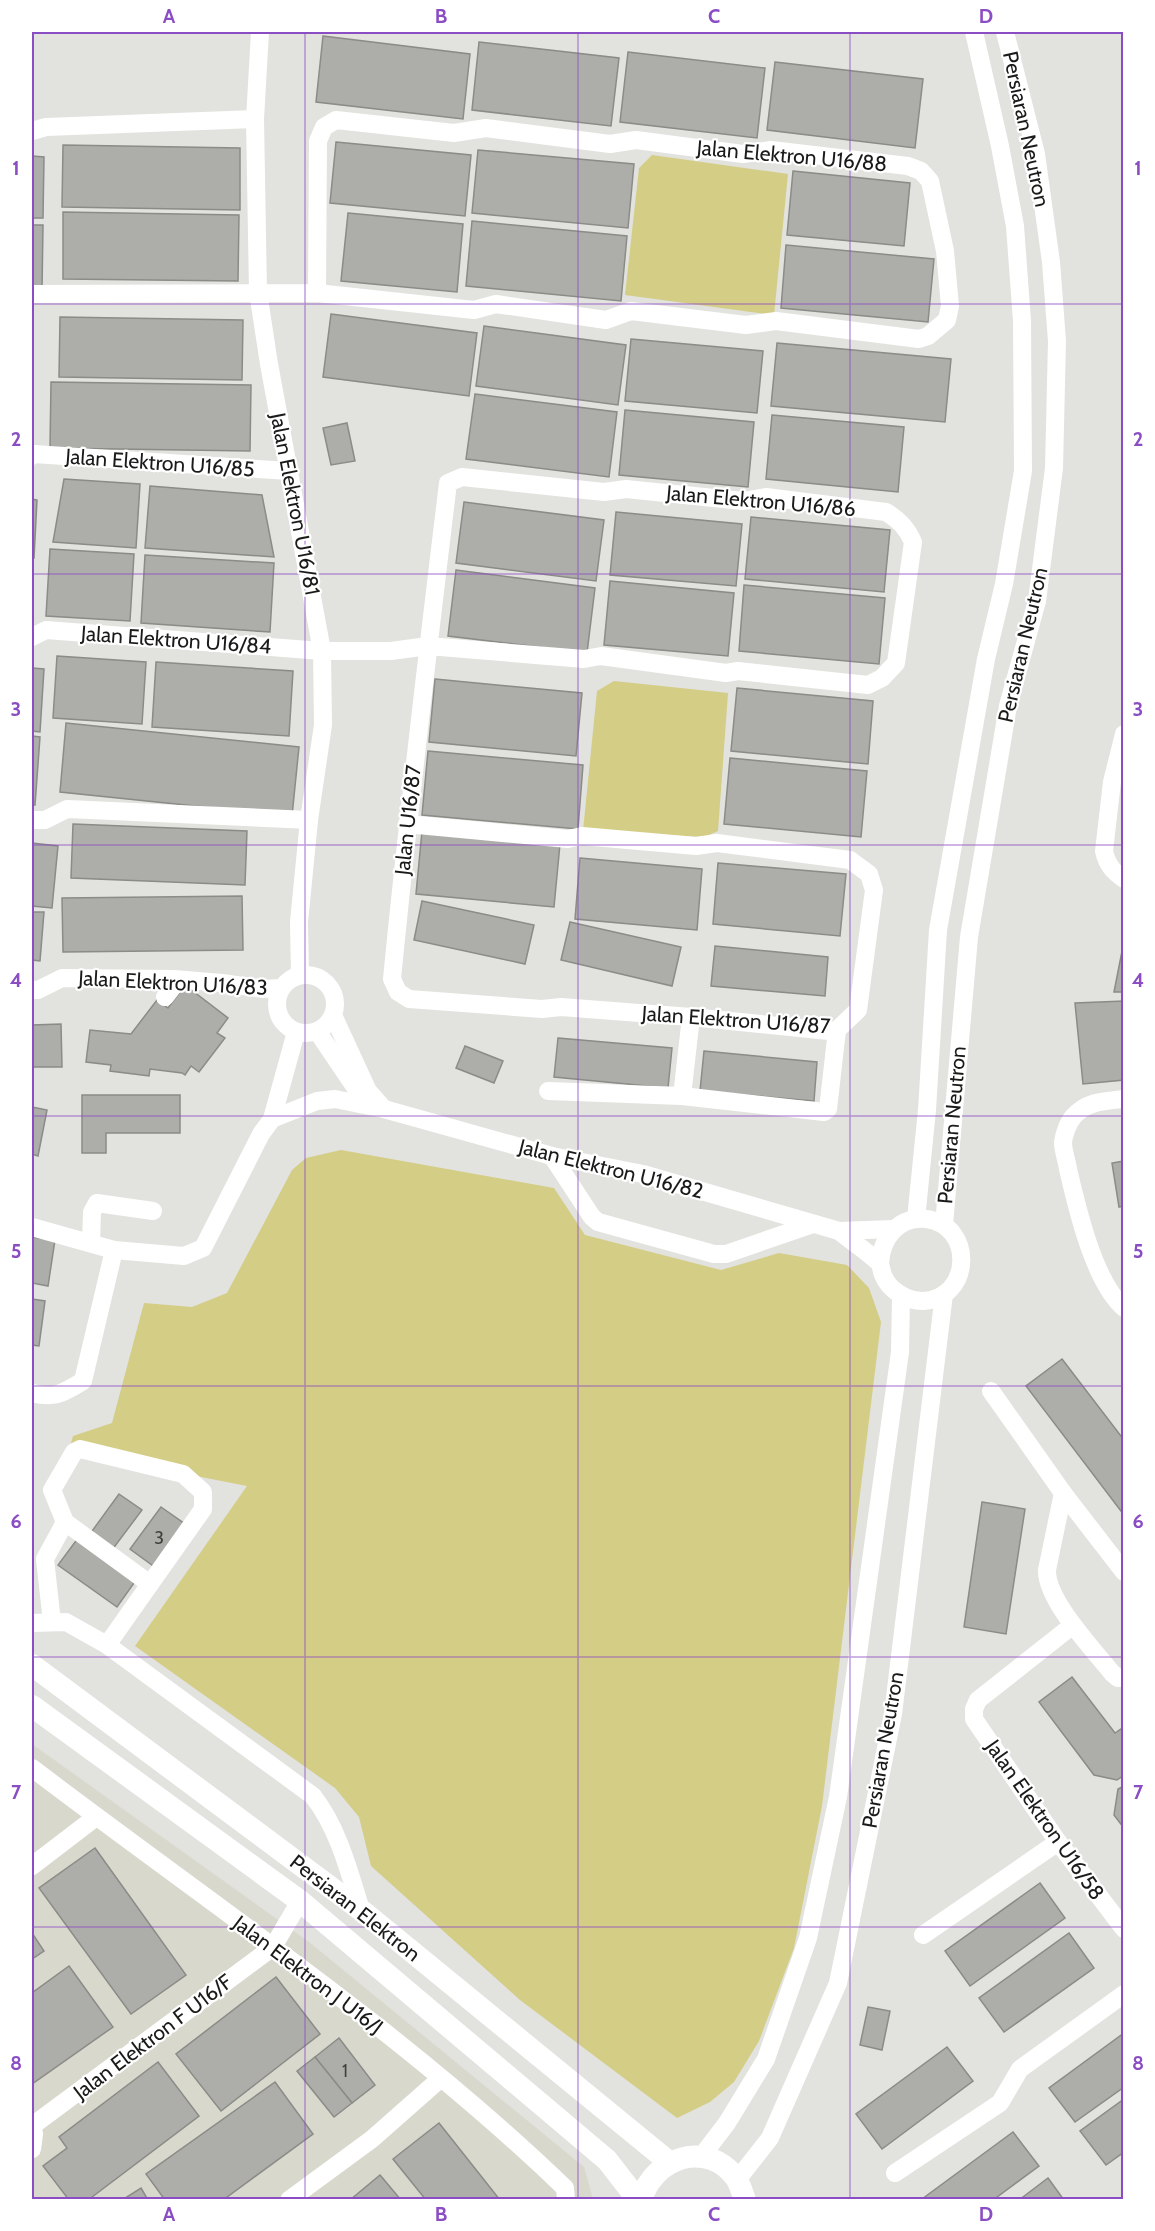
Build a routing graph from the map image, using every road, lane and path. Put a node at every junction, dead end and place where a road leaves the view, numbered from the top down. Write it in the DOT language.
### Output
graph roads {
  1 [pos="260,32"];
  2 [pos="974,32"];
  3 [pos="1005,32"];
  4 [pos="255,119"];
  5 [pos="32,131"];
  6 [pos="258,292"];
  7 [pos="316,293"];
  8 [pos="32,294"];
  9 [pos="32,456"];
  10 [pos="289,471"];
  11 [pos="32,637"];
  12 [pos="428,646"];
  13 [pos="322,651"];
  14 [pos="1124,734"];
  15 [pos="32,819"];
  16 [pos="309,820"];
  17 [pos="407,824"];
  18 [pos="1124,879"];
  19 [pos="300,975"];
  20 [pos="174,979"];
  21 [pos="281,988"];
  22 [pos="32,990"];
  23 [pos="398,992"];
  24 [pos="165,997"];
  25 [pos="333,1015"];
  26 [pos="691,1017"];
  27 [pos="837,1030"];
  28 [pos="317,1031"];
  29 [pos="297,1032"];
  30 [pos="548,1091"];
  31 [pos="682,1096"];
  32 [pos="1124,1099"];
  33 [pos="384,1109"];
  34 [pos="272,1119"];
  35 [pos="552,1156"];
  36 [pos="153,1211"];
  37 [pos="916,1219"];
  38 [pos="813,1224"];
  39 [pos="944,1225"];
  40 [pos="32,1227"];
  41 [pos="893,1229"];
  42 [pos="838,1232"];
  43 [pos="91,1243"];
  44 [pos="114,1250"];
  45 [pos="880,1264"];
  46 [pos="944,1294"];
  47 [pos="902,1296"];
  48 [pos="1124,1308"];
  49 [pos="991,1391"];
  50 [pos="32,1393"];
  51 [pos="1063,1493"];
  52 [pos="64,1522"];
  53 [pos="1124,1572"];
  54 [pos="150,1584"];
  55 [pos="52,1622"];
  56 [pos="32,1623"];
  57 [pos="1073,1624"];
  58 [pos="107,1645"];
  59 [pos="32,1665"];
  60 [pos="1124,1678"];
  61 [pos="32,1706"];
  62 [pos="32,1768"];
  63 [pos="96,1817"];
  64 [pos="1058,1842"];
  65 [pos="32,1866"];
  66 [pos="300,1901"];
  67 [pos="361,1910"];
  68 [pos="1124,1929"];
  69 [pos="923,1935"];
  70 [pos="273,1947"];
  71 [pos="1124,1994"];
  72 [pos="440,2079"];
  73 [pos="32,2126"];
  74 [pos="32,2150"];
  75 [pos="701,2157"];
  76 [pos="669,2162"];
  77 [pos="895,2173"];
  78 [pos="741,2190"];
  79 [pos="289,2199"];
  80 [pos="566,2199"];
  81 [pos="640,2199"];
  1 -- 4 [label="street, Jalan Elektron U16/81"];
  2 -- 37 [label="street, Persiaran Neutron"];
  3 -- 39 [label="street, Persiaran Neutron"];
  4 -- 5 [label="street"];
  4 -- 6 [label="street, Jalan Elektron U16/81"];
  6 -- 7 [label="street"];
  6 -- 8 [label="street"];
  6 -- 10 [label="street, Jalan Elektron U16/81"];
  7 -- 7 [label="street, Jalan Elektron U16/88"];
  9 -- 10 [label="street, Jalan Elektron U16/85"];
  10 -- 13 [label="street, Jalan Elektron U16/81"];
  11 -- 13 [label="street, Jalan Elektron U16/84"];
  12 -- 12 [label="street, Jalan Elektron U16/86"];
  12 -- 13 [label="street, Jalan Elektron U16/86"];
  12 -- 17 [label="street, Jalan U16/87"];
  13 -- 16 [label="street, Jalan Elektron U16/81"];
  14 -- 18 [label="street"];
  15 -- 16 [label="street"];
  16 -- 19 [label="street, Jalan Elektron U16/81"];
  17 -- 23 [label="street, Jalan U16/87"];
  17 -- 27 [label="street, Jalan Elektron U16/87"];
  19 -- 21 [label="street"];
  19 -- 25 [label="street"];
  20 -- 21 [label="street, Jalan Elektron U16/83"];
  20 -- 22 [label="street, Jalan Elektron U16/83"];
  20 -- 24 [label="street"];
  21 -- 29 [label="street"];
  23 -- 26 [label="street, Jalan Elektron U16/87"];
  25 -- 28 [label="street"];
  25 -- 33 [label="street"];
  26 -- 27 [label="street, Jalan Elektron U16/87"];
  26 -- 31 [label="street"];
  27 -- 31 [label="street"];
  28 -- 29 [label="street"];
  28 -- 33 [label="street"];
  29 -- 34 [label="street"];
  30 -- 31 [label="street"];
  32 -- 48 [label="street"];
  33 -- 34 [label="street"];
  33 -- 35 [label="street, Jalan Elektron U16/82"];
  34 -- 44 [label="street"];
  35 -- 38 [label="street, Jalan Elektron U16/82"];
  35 -- 38 [label="street"];
  36 -- 43 [label="street"];
  37 -- 39 [label="street"];
  37 -- 41 [label="street"];
  38 -- 42 [label="street, Jalan Elektron U16/82"];
  39 -- 46 [label="street"];
  40 -- 43 [label="street"];
  41 -- 42 [label="street"];
  41 -- 45 [label="street"];
  42 -- 45 [label="street"];
  43 -- 44 [label="street"];
  44 -- 50 [label="street"];
  45 -- 47 [label="street"];
  46 -- 47 [label="street"];
  46 -- 78 [label="street, Persiaran Neutron"];
  47 -- 75 [label="street, Persiaran Neutron"];
  49 -- 51 [label="street"];
  51 -- 53 [label="street"];
  51 -- 57 [label="street"];
  52 -- 54 [label="street"];
  52 -- 54 [label="street"];
  52 -- 55 [label="street"];
  54 -- 58 [label="street"];
  55 -- 56 [label="street"];
  55 -- 58 [label="street"];
  57 -- 60 [label="street"];
  57 -- 64 [label="street, Jalan Elektron U16/58"];
  58 -- 67 [label="street"];
  59 -- 67 [label="main road, Persiaran Elektron"];
  61 -- 66 [label="main road, Persiaran Elektron"];
  62 -- 63 [label="street, Jalan Elektron J U16/J"];
  63 -- 65 [label="street"];
  63 -- 70 [label="street, Jalan Elektron J U16/J"];
  64 -- 68 [label="street, Jalan Elektron U16/58"];
  64 -- 69 [label="street"];
  66 -- 70 [label="street"];
  66 -- 81 [label="main road, Persiaran Elektron"];
  67 -- 76 [label="main road, Persiaran Elektron"];
  70 -- 72 [label="street, Jalan Elektron J U16/J"];
  70 -- 73 [label="street, Jalan Elektron F U16/F"];
  71 -- 77 [label="street"];
  72 -- 79 [label="street"];
  72 -- 80 [label="street, Jalan Elektron J U16/J"];
  73 -- 74 [label="street"];
  75 -- 76 [label="main road"];
  75 -- 78 [label="main road"];
  76 -- 81 [label="main road"];
}
